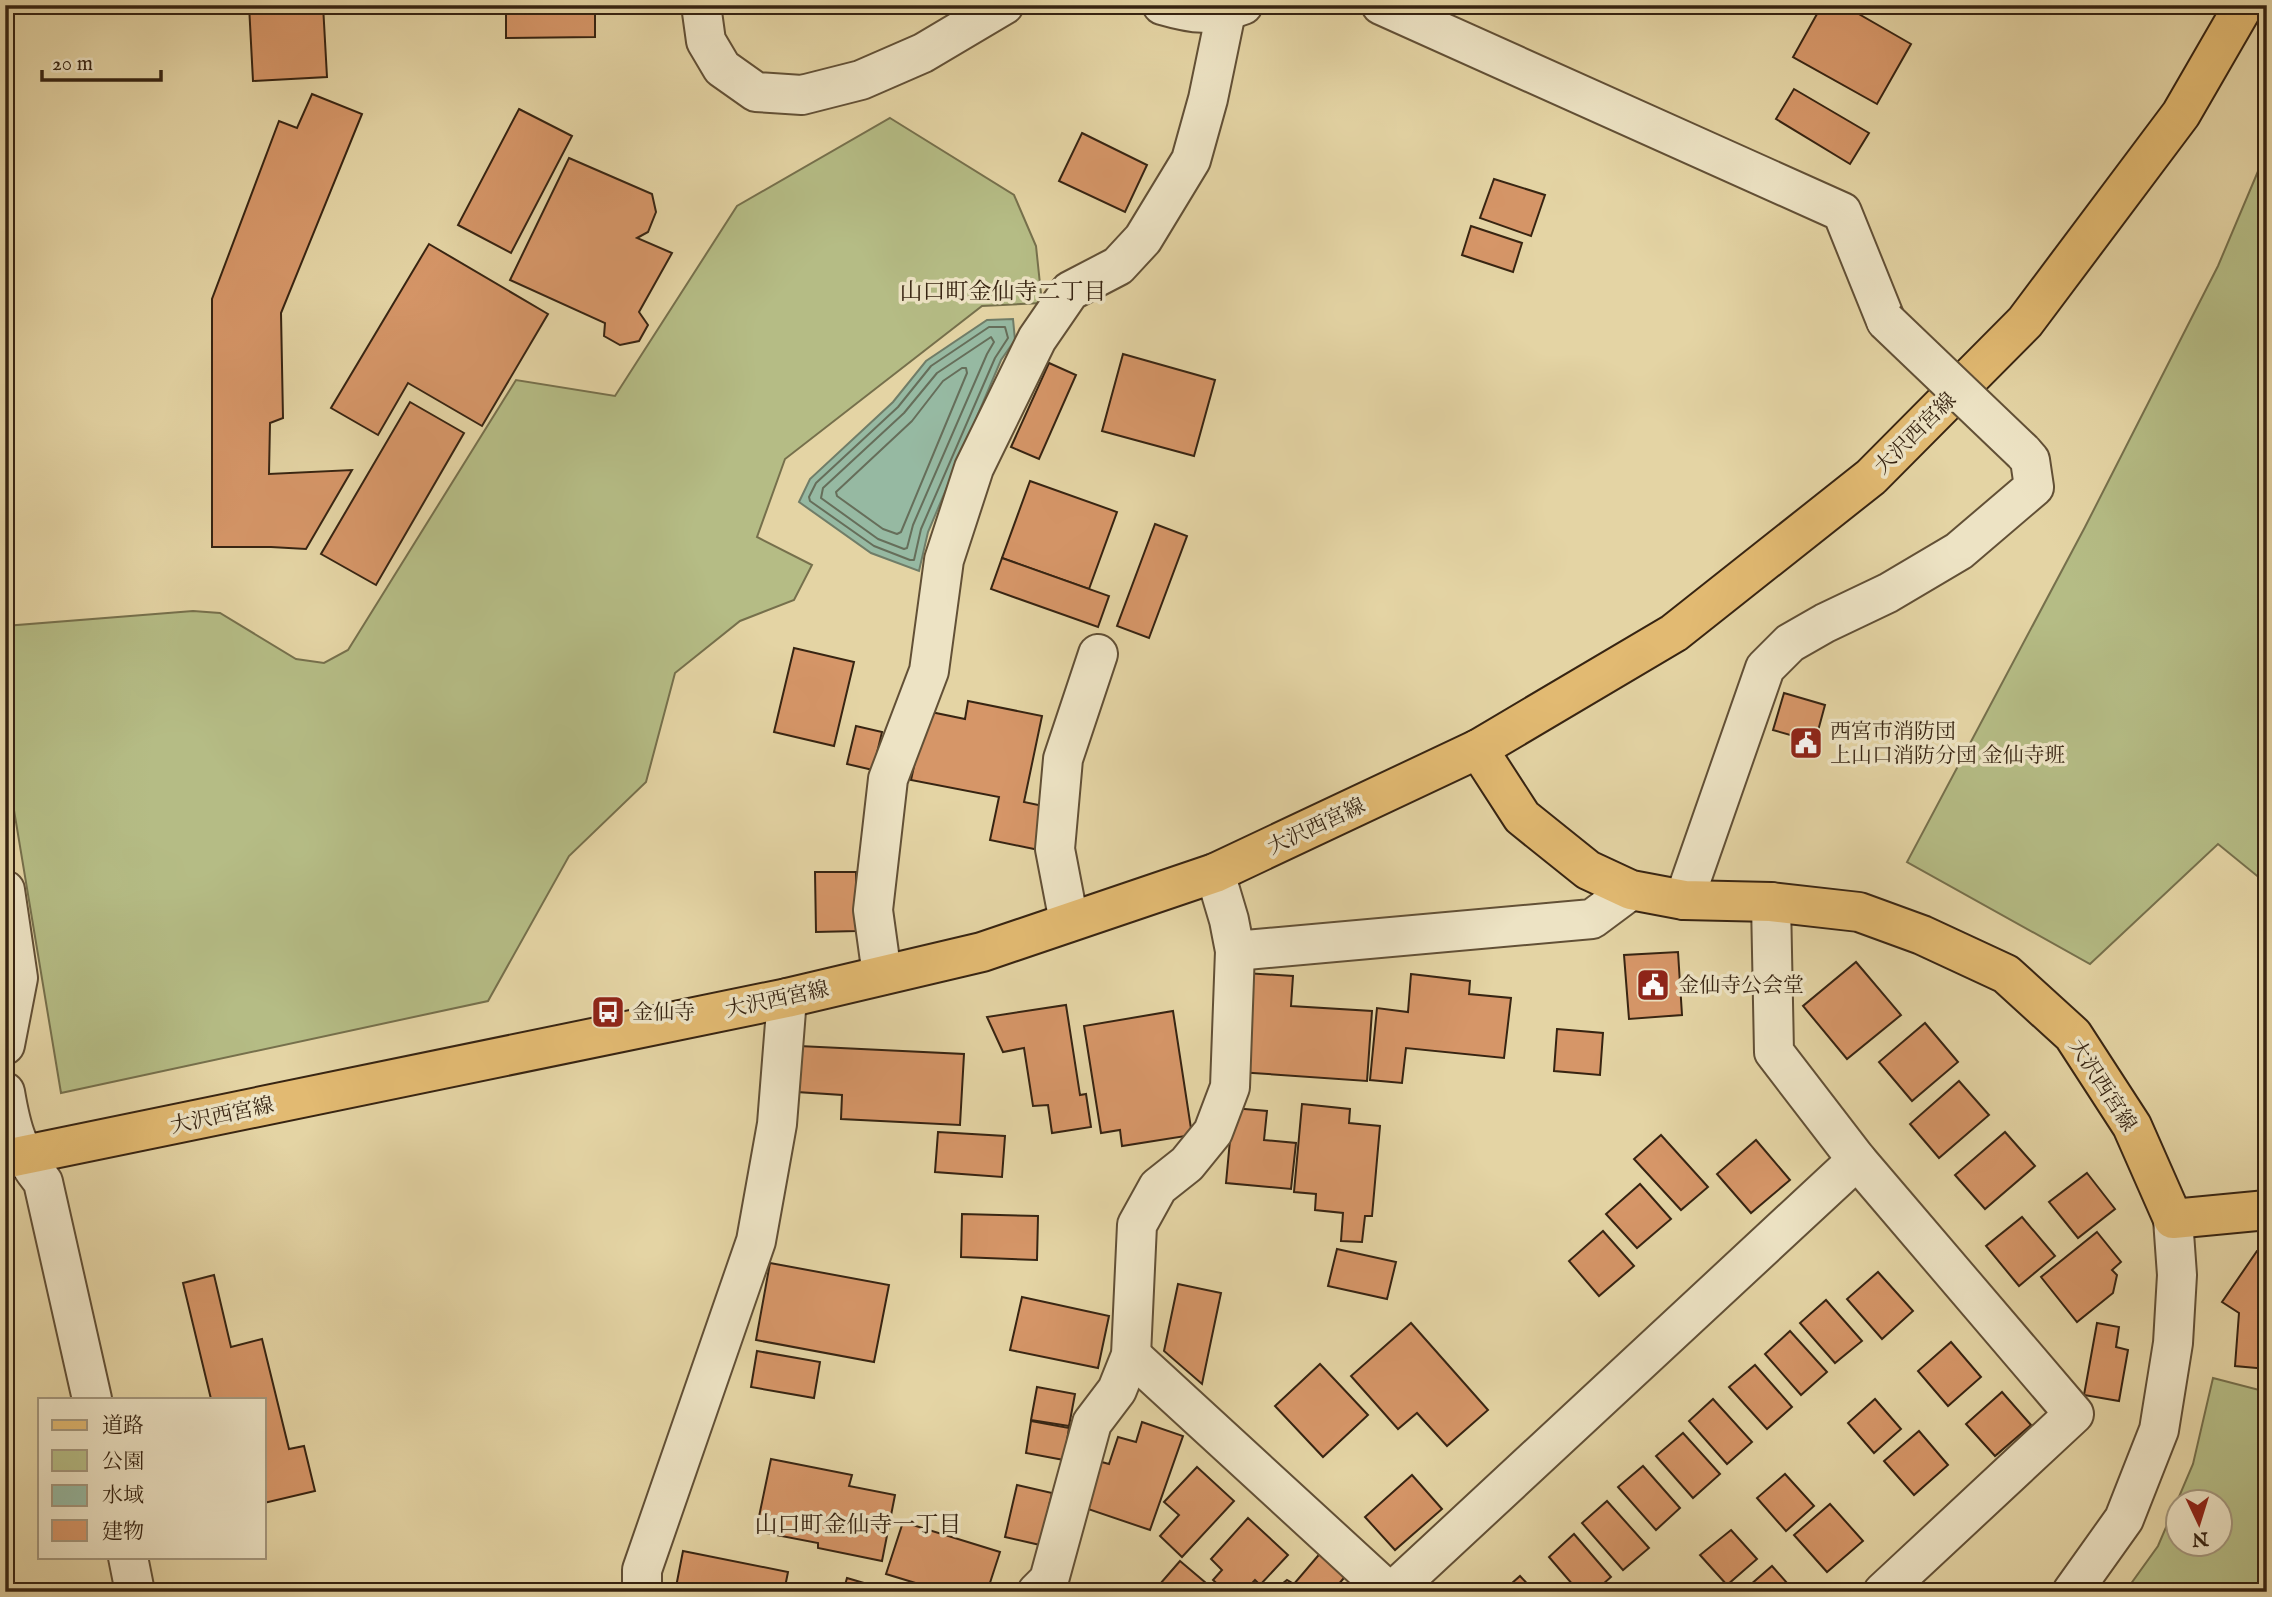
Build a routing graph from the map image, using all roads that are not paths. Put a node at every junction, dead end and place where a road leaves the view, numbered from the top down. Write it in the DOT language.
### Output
graph roads {
  1 [pos="701,5"];
  2 [pos="1004,5"];
  3 [pos="1162,5"];
  4 [pos="1381,5"];
  5 [pos="2244,5"];
  6 [pos="1234,9"];
  7 [pos="1098,654"];
  8 [pos="1478,749"];
  9 [pos="1215,873"];
  10 [pos="5,890"];
  11 [pos="1631,890"];
  12 [pos="1684,900"];
  13 [pos="1771,902"];
  14 [pos="1069,922"];
  15 [pos="1235,951"];
  16 [pos="882,975"];
  17 [pos="787,998"];
  18 [pos="5,1045"];
  19 [pos="5,1092"];
  20 [pos="14,1157"];
  21 [pos="1857,1160"];
  22 [pos="2267,1210"];
  23 [pos="2173,1219"];
  24 [pos="1131,1355"];
  25 [pos="92,1398"];
  26 [pos="128,1558"];
  27 [pos="135,1592"];
  28 [pos="642,1592"];
  29 [pos="1037,1592"];
  30 [pos="1391,1592"];
  31 [pos="1883,1592"];
  32 [pos="2073,1592"];
  1 -- 2 [label="street"];
  3 -- 6 [label="street"];
  4 -- 12 [label="street, bridge"];
  5 -- 8 [label="main road, 大沢西宮線"];
  6 -- 16 [label="street"];
  7 -- 14 [label="street"];
  8 -- 9 [label="main road, 大沢西宮線"];
  8 -- 11 [label="main road, 大沢西宮線"];
  9 -- 14 [label="main road, 大沢西宮線"];
  9 -- 15 [label="street"];
  10 -- 18 [label="street"];
  11 -- 12 [label="main road, 大沢西宮線"];
  11 -- 15 [label="street"];
  12 -- 13 [label="main road, 大沢西宮線"];
  13 -- 21 [label="street"];
  13 -- 23 [label="main road, 大沢西宮線"];
  14 -- 16 [label="main road, 大沢西宮線"];
  15 -- 24 [label="street"];
  16 -- 17 [label="main road, 大沢西宮線"];
  17 -- 20 [label="main road, 大沢西宮線"];
  17 -- 28 [label="street"];
  19 -- 20 [label="street"];
  20 -- 25 [label="street"];
  21 -- 30 [label="street"];
  21 -- 31 [label="street"];
  22 -- 23 [label="main road"];
  23 -- 32 [label="street"];
  24 -- 29 [label="street"];
  24 -- 30 [label="street"];
  26 -- 27 [label="street"];
}
